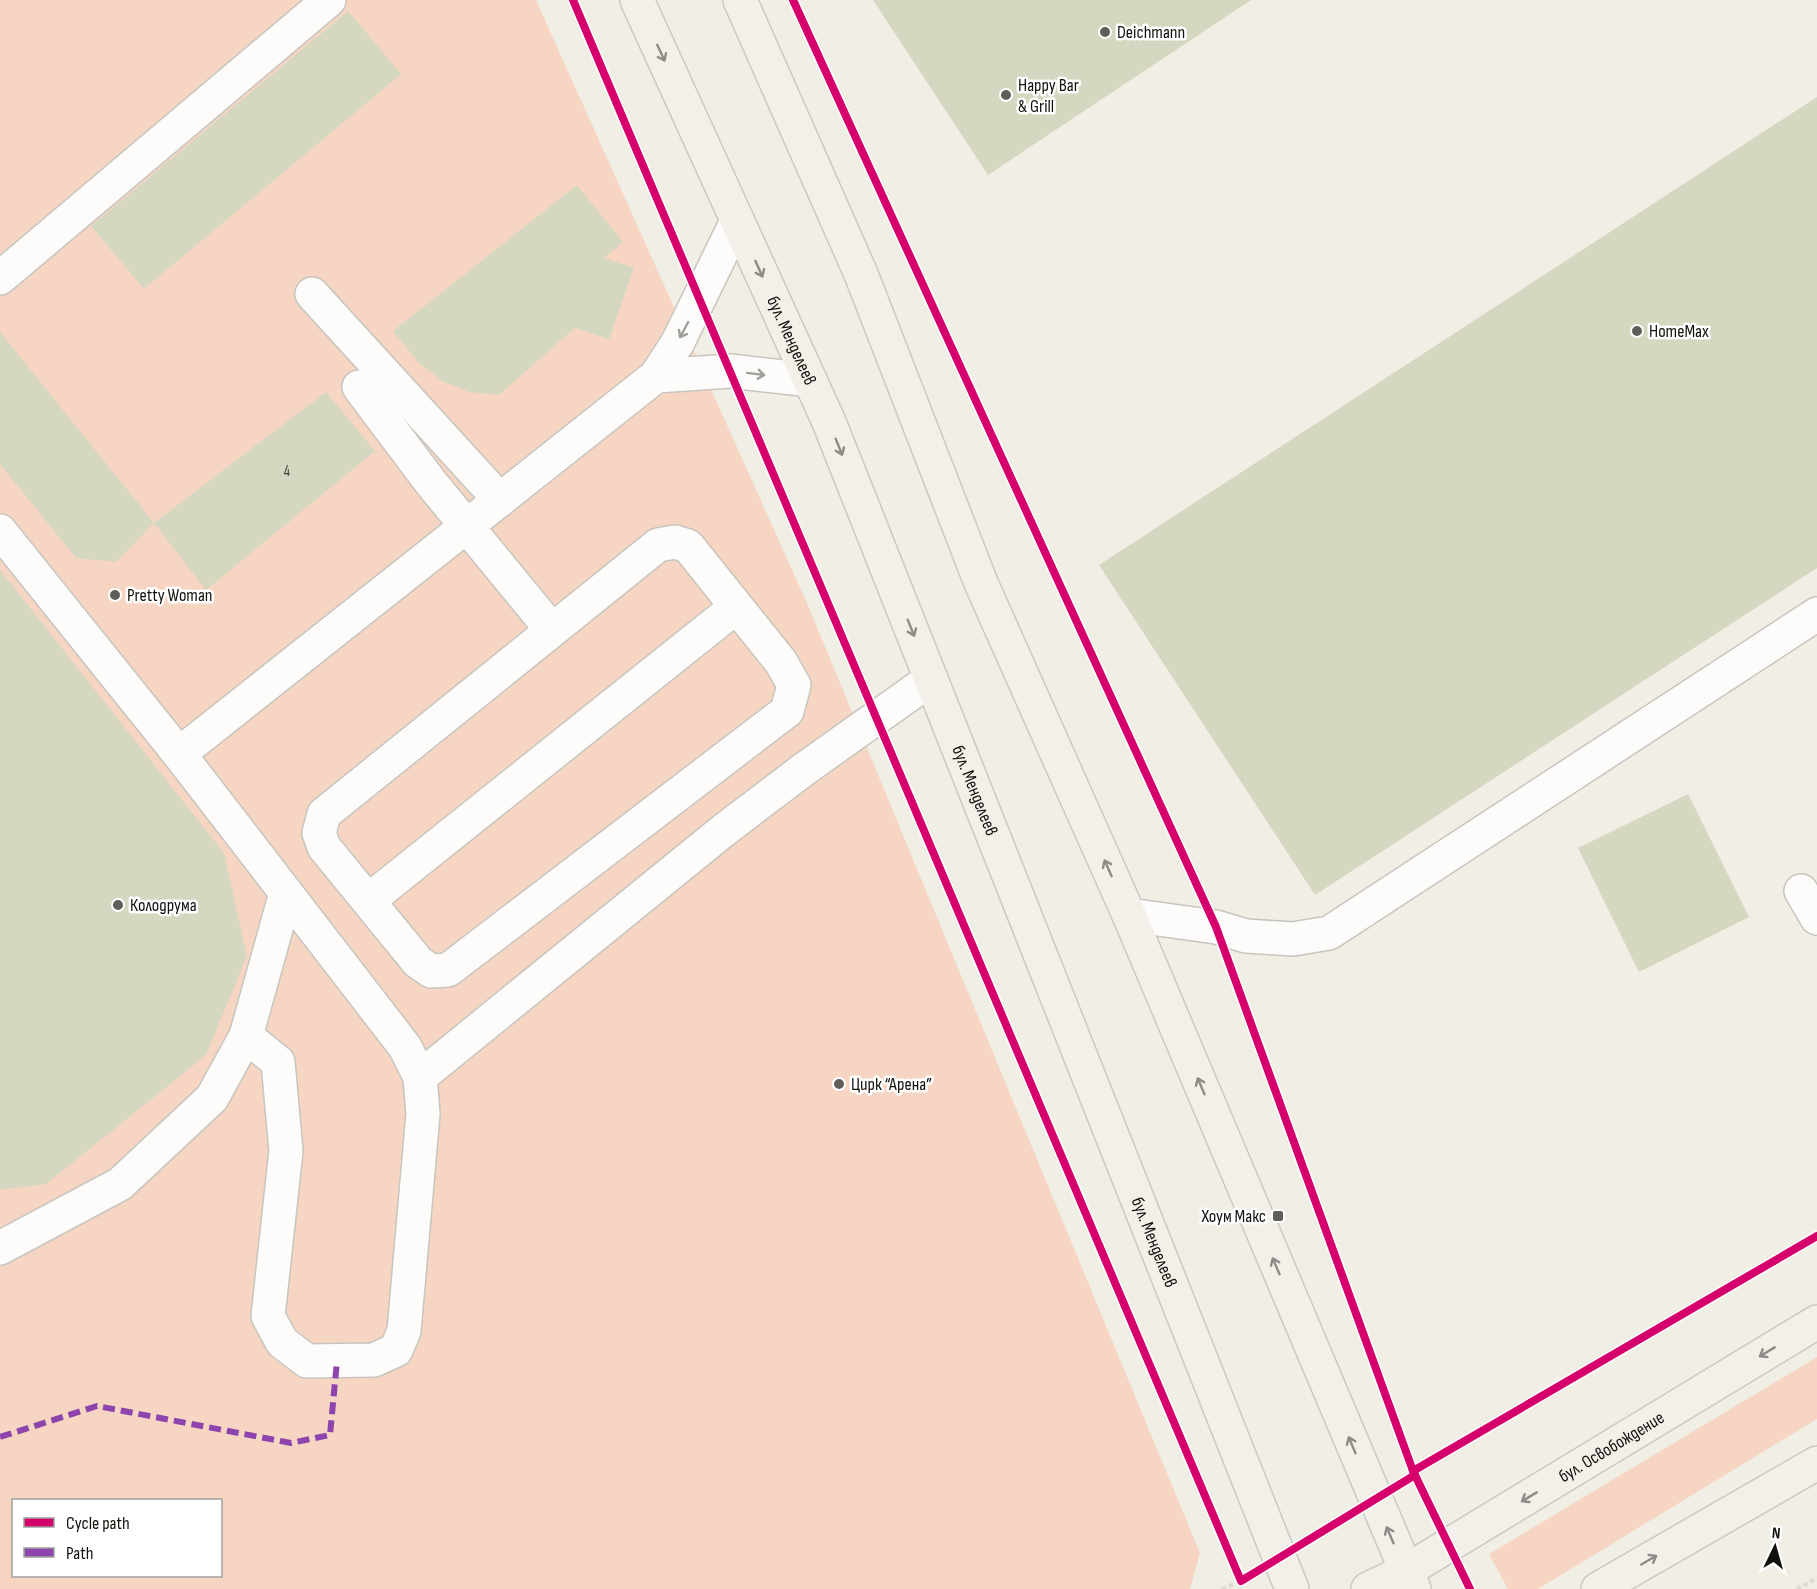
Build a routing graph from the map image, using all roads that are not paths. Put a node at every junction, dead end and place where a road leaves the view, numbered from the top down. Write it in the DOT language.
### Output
graph roads {
  1 [pos="329,0"];
  2 [pos="637,0"];
  3 [pos="740,0"];
  4 [pos="737,221"];
  5 [pos="0,278"];
  6 [pos="312,294"];
  7 [pos="656,376"];
  8 [pos="810,380"];
  9 [pos="359,387"];
  10 [pos="500,500"];
  11 [pos="466,527"];
  12 [pos="0,531"];
  13 [pos="736,607"];
  14 [pos="1817,614"];
  15 [pos="551,629"];
  16 [pos="931,679"];
  17 [pos="179,754"];
  18 [pos="286,892"];
  19 [pos="369,900"];
  20 [pos="1129,915"];
  21 [pos="246,1036"];
  22 [pos="420,1077"];
  23 [pos="0,1248"];
  24 [pos="1817,1322"];
  25 [pos="1817,1463"];
  26 [pos="1410,1580"];
  27 [pos="1292,1589"];
  28 [pos="1368,1589"];
  29 [pos="1598,1589"];
  1 -- 5 [label="street"];
  2 -- 4 [label="main road, бул. Менделеев, one-way"];
  20 -- 3 [label="main road, one-way"];
  4 -- 7 [label="street, one-way"];
  4 -- 8 [label="main road, бул. Менделеев, one-way"];
  6 -- 10 [label="street"];
  7 -- 8 [label="street, one-way"];
  7 -- 10 [label="street"];
  8 -- 16 [label="main road, бул. Менделеев, one-way"];
  9 -- 11 [label="street"];
  10 -- 11 [label="street"];
  11 -- 15 [label="street"];
  11 -- 17 [label="street"];
  12 -- 17 [label="street"];
  13 -- 15 [label="street"];
  13 -- 19 [label="street"];
  13 -- 19 [label="street"];
  14 -- 20 [label="street"];
  15 -- 19 [label="street"];
  16 -- 22 [label="street"];
  16 -- 27 [label="main road, бул. Менделеев"];
  17 -- 18 [label="street"];
  18 -- 21 [label="street"];
  18 -- 22 [label="street"];
  26 -- 20 [label="main road, one-way"];
  21 -- 22 [label="street"];
  21 -- 23 [label="street"];
  24 -- 26 [label="main road, бул. Освобождение, one-way"];
  29 -- 25 [label="main road, one-way"];
  26 -- 28 [label="main road, бул. Освобождение"];
}
